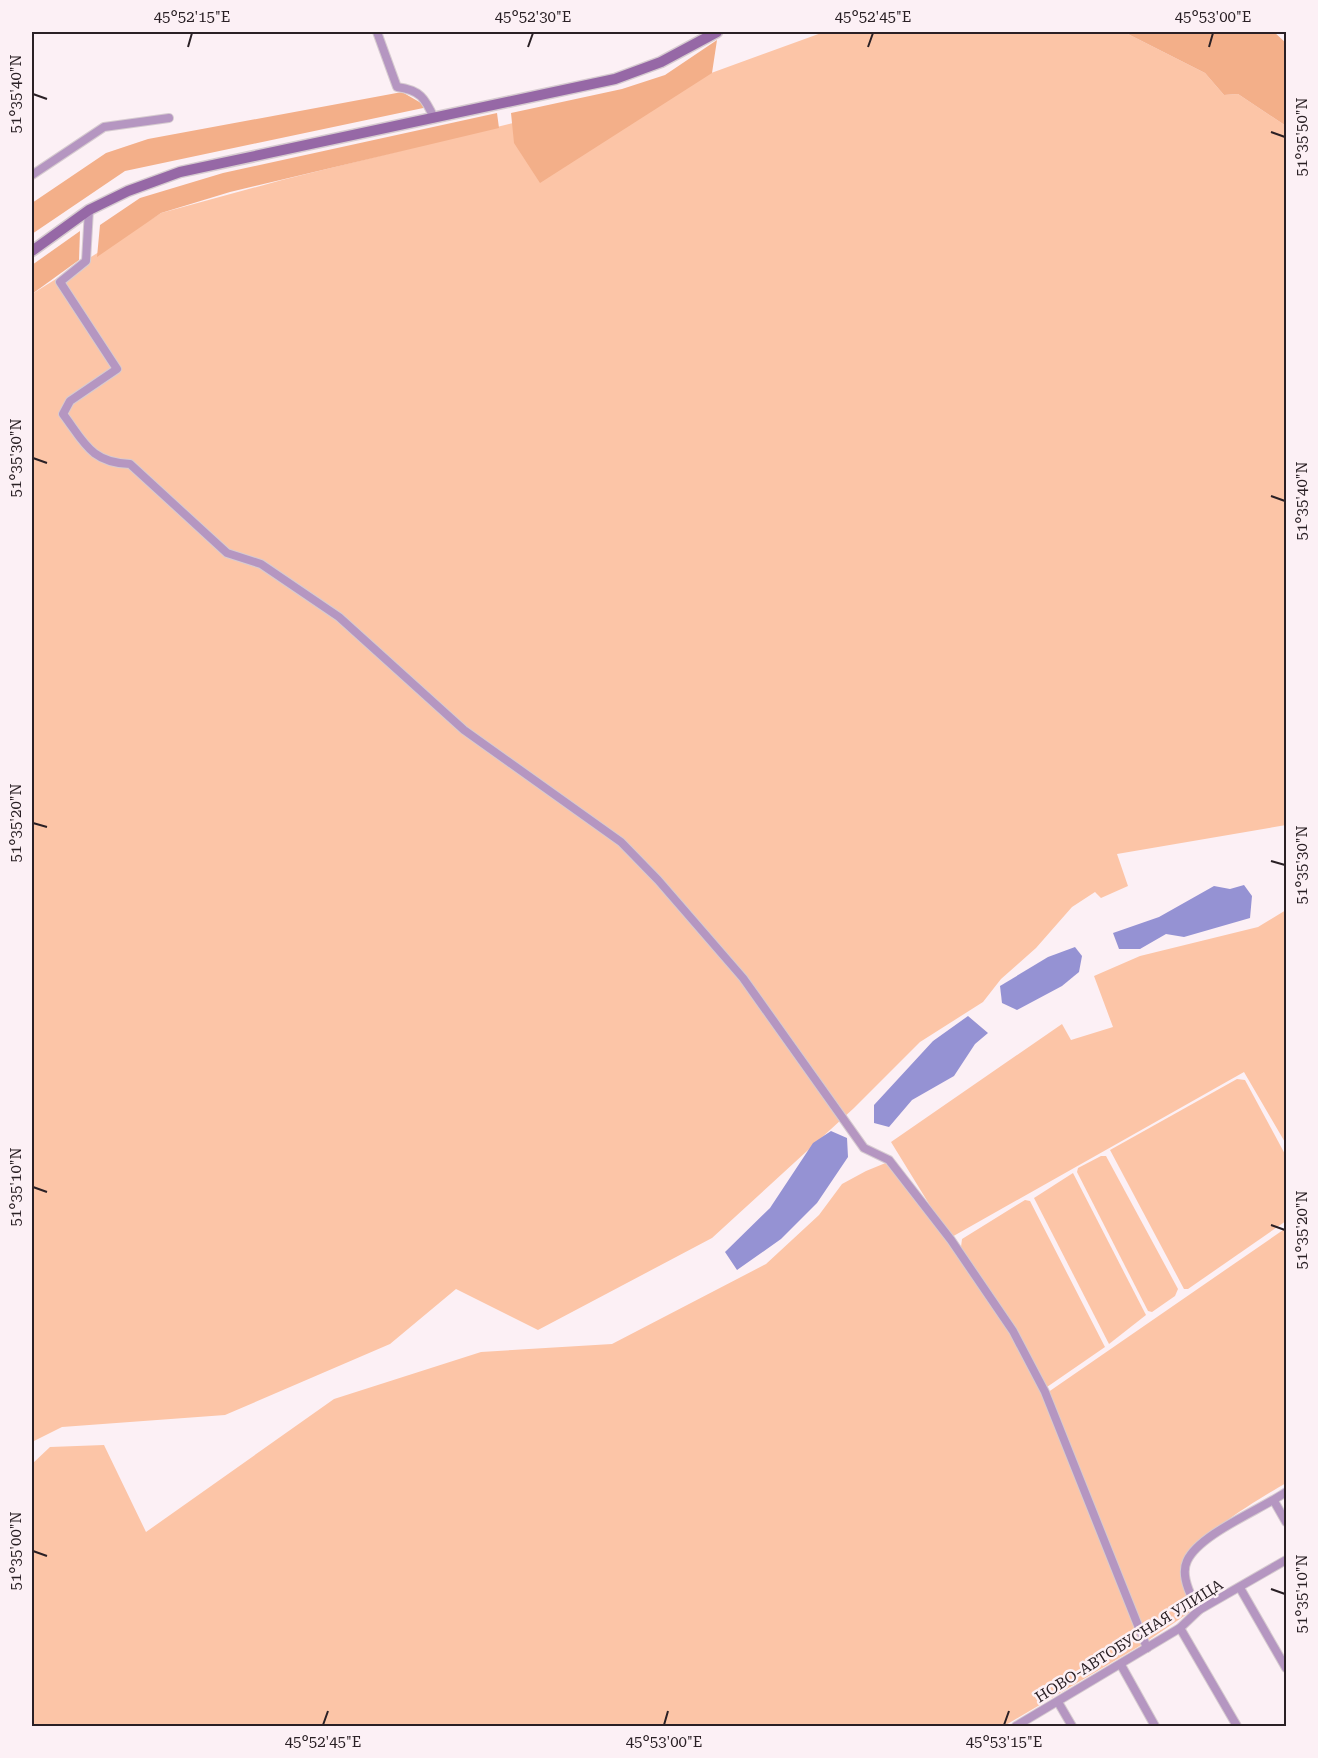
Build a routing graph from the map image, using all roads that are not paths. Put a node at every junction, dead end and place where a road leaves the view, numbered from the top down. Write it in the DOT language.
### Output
graph roads {
  1 [pos="377,32"];
  2 [pos="717,32"];
  3 [pos="435,117"];
  4 [pos="169,118"];
  5 [pos="32,175"];
  6 [pos="88,210"];
  7 [pos="32,251"];
  8 [pos="1287,1492"];
  9 [pos="1274,1501"];
  10 [pos="1287,1522"];
  11 [pos="1287,1560"];
  12 [pos="1240,1588"];
  13 [pos="1199,1610"];
  14 [pos="1180,1628"];
  15 [pos="1147,1648"];
  16 [pos="1121,1665"];
  17 [pos="1287,1668"];
  18 [pos="1058,1702"];
  19 [pos="1016,1726"];
  20 [pos="1072,1726"];
  21 [pos="1155,1726"];
  22 [pos="1237,1726"];
  1 -- 3 [label="street"];
  2 -- 3 [label="main road"];
  3 -- 6 [label="main road"];
  4 -- 5 [label="street"];
  6 -- 7 [label="main road"];
  6 -- 15 [label="street"];
  8 -- 9 [label="street"];
  9 -- 10 [label="street"];
  9 -- 13 [label="street"];
  11 -- 12 [label="street, НОВО-АВТОБУСНАЯ УЛИЦА"];
  12 -- 13 [label="street, НОВО-АВТОБУСНАЯ УЛИЦА"];
  12 -- 17 [label="street"];
  13 -- 14 [label="street, НОВО-АВТОБУСНАЯ УЛИЦА"];
  14 -- 15 [label="street, НОВО-АВТОБУСНАЯ УЛИЦА"];
  14 -- 22 [label="street"];
  15 -- 16 [label="street, НОВО-АВТОБУСНАЯ УЛИЦА"];
  16 -- 18 [label="street, НОВО-АВТОБУСНАЯ УЛИЦА"];
  16 -- 21 [label="street"];
  18 -- 19 [label="street, НОВО-АВТОБУСНАЯ УЛИЦА"];
  18 -- 20 [label="street"];
}
